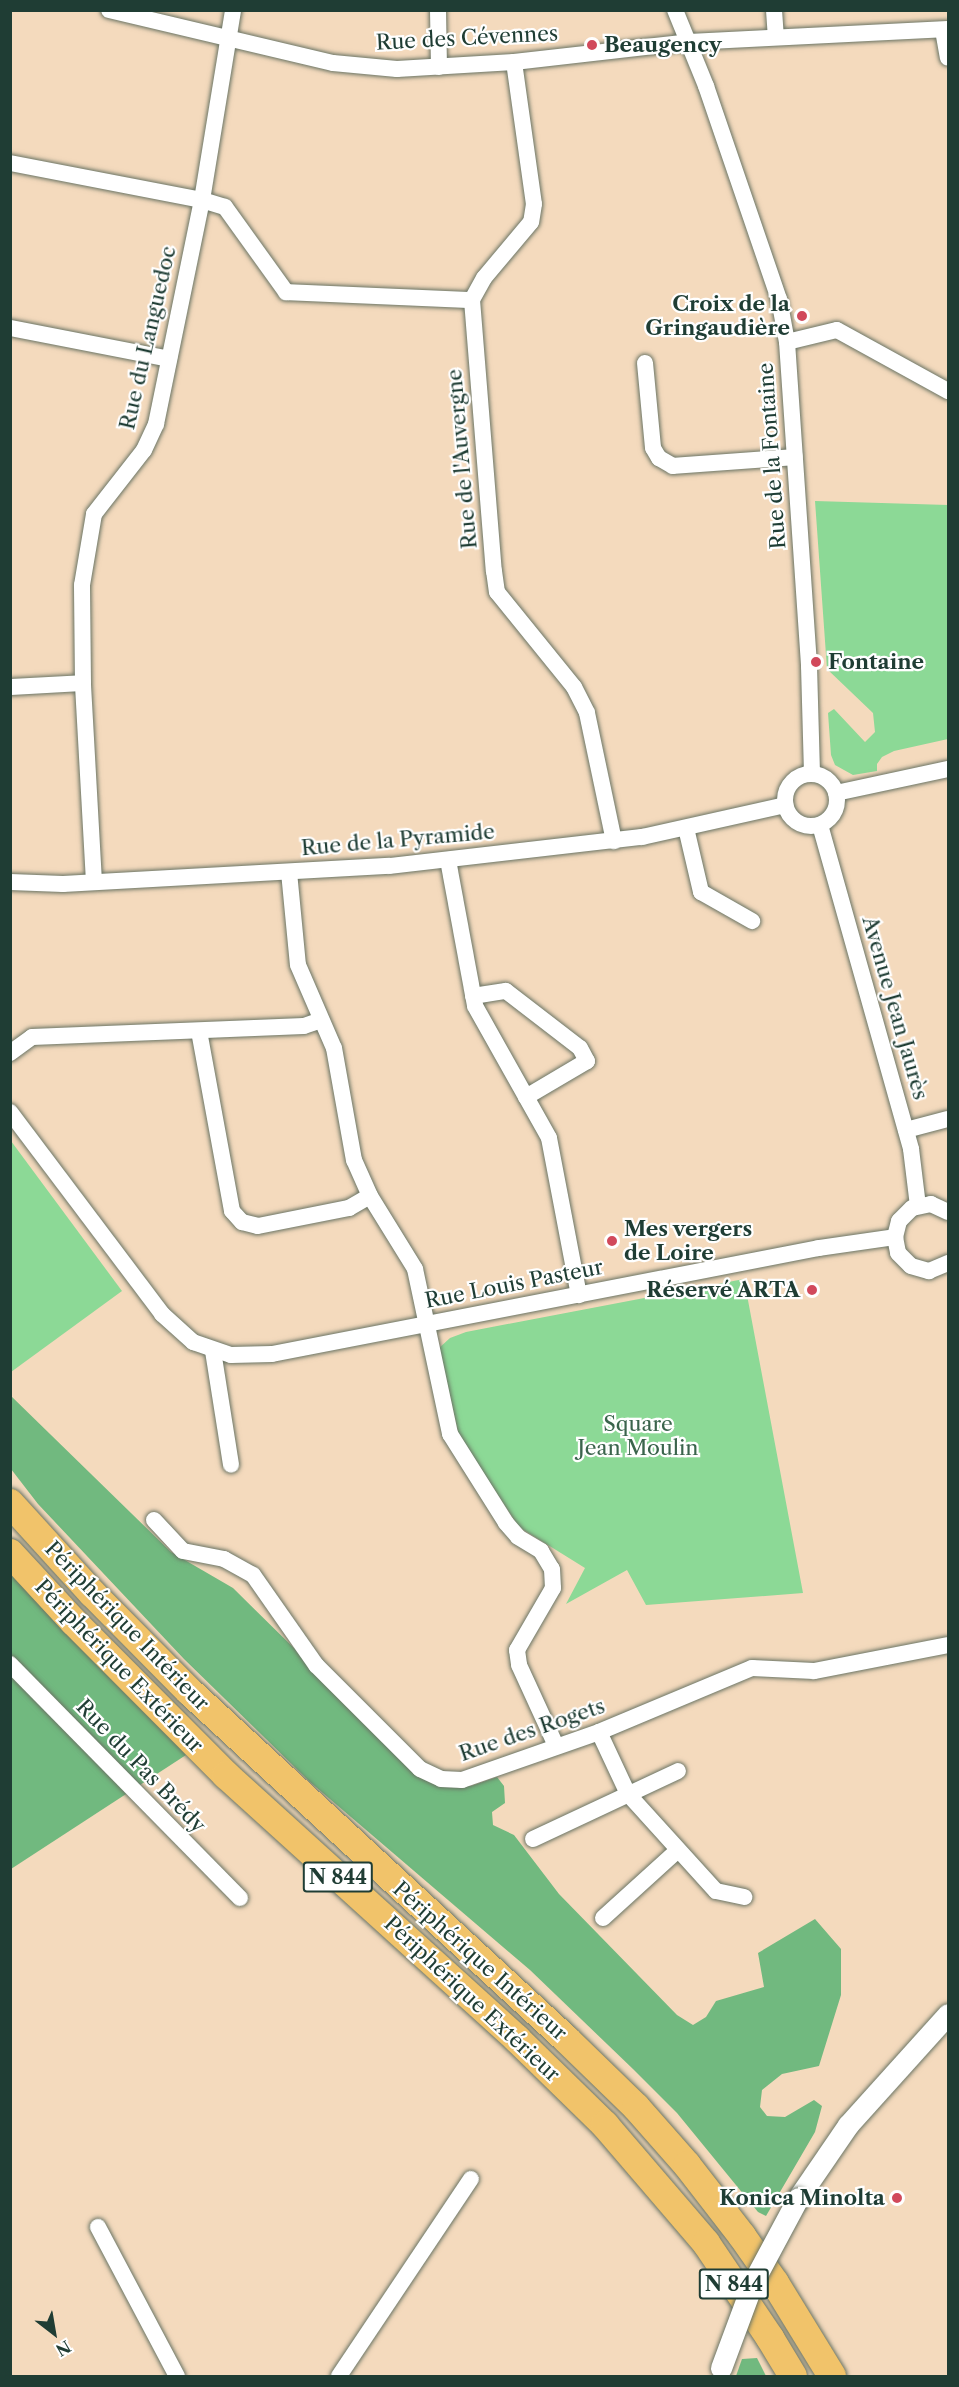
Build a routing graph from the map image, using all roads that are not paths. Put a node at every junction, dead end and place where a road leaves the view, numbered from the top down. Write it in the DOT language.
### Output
graph roads {
  1 [pos="109,10"];
  2 [pos="233,10"];
  3 [pos="438,10"];
  4 [pos="675,10"];
  5 [pos="774,10"];
  6 [pos="946,30"];
  7 [pos="776,36"];
  8 [pos="230,40"];
  9 [pos="689,42"];
  10 [pos="948,58"];
  11 [pos="514,63"];
  12 [pos="439,67"];
  13 [pos="10,164"];
  14 [pos="202,200"];
  15 [pos="472,300"];
  16 [pos="10,328"];
  17 [pos="787,342"];
  18 [pos="170,359"];
  19 [pos="645,363"];
  20 [pos="948,391"];
  21 [pos="795,457"];
  22 [pos="82,683"];
  23 [pos="10,687"];
  24 [pos="948,769"];
  25 [pos="813,774"];
  26 [pos="836,793"];
  27 [pos="785,805"];
  28 [pos="820,825"];
  29 [pos="686,828"];
  30 [pos="614,841"];
  31 [pos="448,860"];
  32 [pos="290,872"];
  33 [pos="10,882"];
  34 [pos="94,882"];
  35 [pos="752,921"];
  36 [pos="473,996"];
  37 [pos="321,1020"];
  38 [pos="199,1031"];
  39 [pos="10,1053"];
  40 [pos="526,1097"];
  41 [pos="10,1112"];
  42 [pos="948,1119"];
  43 [pos="906,1130"];
  44 [pos="370,1196"];
  45 [pos="918,1206"];
  46 [pos="948,1212"];
  47 [pos="895,1237"];
  48 [pos="948,1263"];
  49 [pos="579,1295"];
  50 [pos="426,1324"];
  51 [pos="213,1351"];
  52 [pos="231,1465"];
  53 [pos="10,1503"];
  54 [pos="154,1520"];
  55 [pos="10,1553"];
  56 [pos="948,1644"];
  57 [pos="10,1664"];
  58 [pos="599,1732"];
  59 [pos="556,1746"];
  60 [pos="678,1771"];
  61 [pos="628,1794"];
  62 [pos="533,1839"];
  63 [pos="678,1850"];
  64 [pos="744,1897"];
  65 [pos="240,1898"];
  66 [pos="603,1918"];
  67 [pos="948,2014"];
  68 [pos="471,2179"];
  69 [pos="98,2227"];
  70 [pos="720,2372"];
  71 [pos="832,2374"];
  72 [pos="177,2376"];
  73 [pos="339,2376"];
  74 [pos="793,2376"];
  1 -- 8 [label="street, Rue des Cévennes"];
  2 -- 8 [label="street, Rue du Languedoc"];
  3 -- 12 [label="street"];
  4 -- 9 [label="street, Rue de la Fontaine"];
  5 -- 7 [label="street"];
  6 -- 7 [label="street, Rue des Cévennes"];
  6 -- 10 [label="street"];
  7 -- 9 [label="street, Rue des Cévennes"];
  8 -- 12 [label="street, Rue des Cévennes"];
  8 -- 14 [label="street, Rue du Languedoc"];
  9 -- 11 [label="street, Rue des Cévennes"];
  9 -- 17 [label="street, Rue de la Fontaine"];
  11 -- 12 [label="street, Rue des Cévennes"];
  11 -- 15 [label="street"];
  13 -- 14 [label="street"];
  14 -- 15 [label="street"];
  14 -- 18 [label="street, Rue du Languedoc"];
  15 -- 30 [label="street, Rue de l'Auvergne"];
  16 -- 18 [label="street"];
  17 -- 20 [label="street"];
  17 -- 21 [label="street, Rue de la Fontaine"];
  18 -- 22 [label="street, Rue du Languedoc"];
  19 -- 21 [label="street"];
  21 -- 25 [label="street, Rue de la Fontaine"];
  22 -- 23 [label="street"];
  22 -- 34 [label="street, Rue du Languedoc"];
  24 -- 26 [label="street"];
  25 -- 26 [label="street"];
  25 -- 27 [label="street"];
  26 -- 28 [label="street"];
  27 -- 28 [label="street"];
  27 -- 29 [label="street, Rue de la Pyramide"];
  28 -- 43 [label="street, Avenue Jean Jaurès"];
  29 -- 30 [label="street, Rue de la Pyramide"];
  29 -- 35 [label="street"];
  30 -- 31 [label="street, Rue de la Pyramide"];
  31 -- 32 [label="street, Rue de la Pyramide"];
  31 -- 36 [label="street"];
  32 -- 34 [label="street, Rue de la Pyramide"];
  32 -- 37 [label="street"];
  33 -- 34 [label="street, Rue de la Pyramide"];
  36 -- 40 [label="street"];
  36 -- 40 [label="street"];
  37 -- 38 [label="street"];
  37 -- 44 [label="street"];
  38 -- 39 [label="street"];
  38 -- 44 [label="street"];
  40 -- 49 [label="street"];
  41 -- 51 [label="street, Rue Louis Pasteur"];
  42 -- 43 [label="street"];
  43 -- 45 [label="street, Avenue Jean Jaurès"];
  44 -- 50 [label="street"];
  45 -- 46 [label="street"];
  45 -- 47 [label="street"];
  47 -- 48 [label="street"];
  47 -- 49 [label="street, Rue Louis Pasteur"];
  49 -- 50 [label="street, Rue Louis Pasteur"];
  50 -- 51 [label="street, Rue Louis Pasteur"];
  50 -- 59 [label="street"];
  51 -- 52 [label="street"];
  53 -- 71 [label="highway, Périphérique Intérieur / N 844"];
  54 -- 59 [label="street, Rue des Rogets"];
  55 -- 74 [label="highway, Périphérique Extérieur / N 844"];
  56 -- 58 [label="street, Rue des Rogets"];
  57 -- 65 [label="street, Rue du Pas Brédy"];
  58 -- 59 [label="street, Rue des Rogets"];
  58 -- 61 [label="street"];
  60 -- 61 [label="street"];
  61 -- 62 [label="street"];
  61 -- 63 [label="street"];
  63 -- 64 [label="street"];
  63 -- 66 [label="street"];
  67 -- 70 [label="street, bridge"];
  68 -- 73 [label="street"];
  69 -- 72 [label="street"];
}
